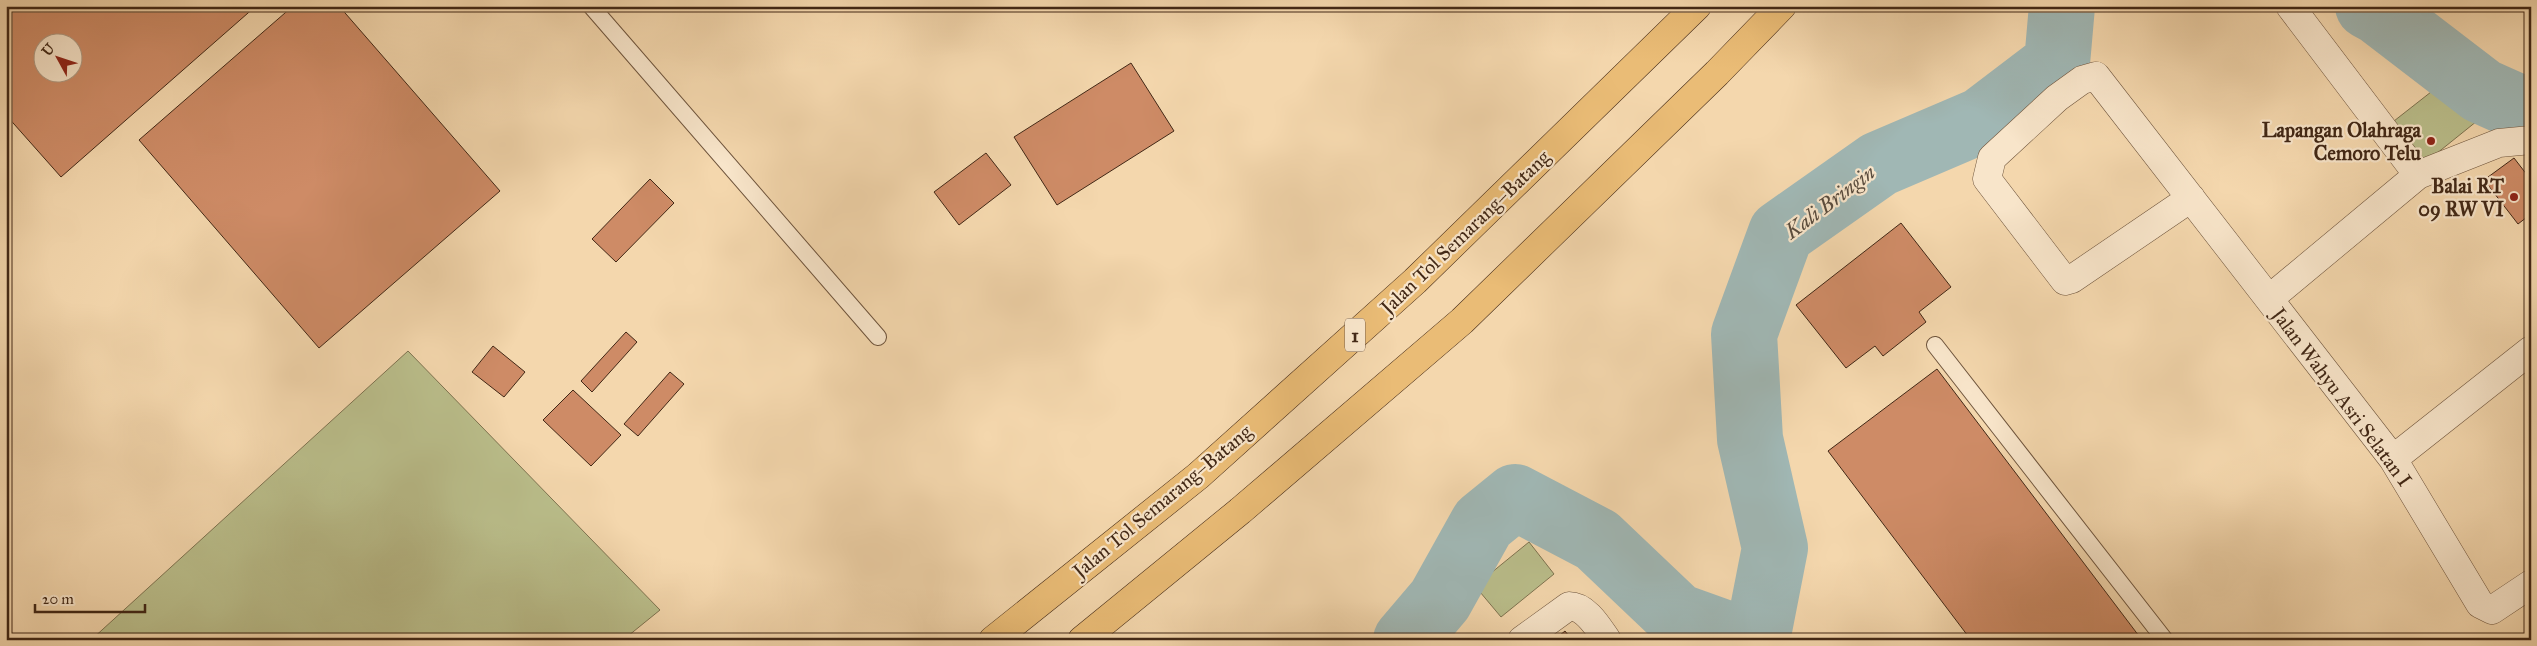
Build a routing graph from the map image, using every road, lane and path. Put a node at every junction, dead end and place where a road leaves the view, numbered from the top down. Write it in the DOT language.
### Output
graph roads {
  1 [pos="591,6"];
  2 [pos="1697,6"];
  3 [pos="1782,6"];
  4 [pos="2290,6"];
  5 [pos="2531,140"];
  6 [pos="2418,175"];
  7 [pos="2191,198"];
  8 [pos="2269,299"];
  9 [pos="878,337"];
  10 [pos="1935,345"];
  11 [pos="2531,350"];
  12 [pos="2393,459"];
  13 [pos="2531,584"];
  14 [pos="992,640"];
  15 [pos="1082,640"];
  16 [pos="1522,640"];
  17 [pos="1607,640"];
  18 [pos="2165,640"];
  1 -- 9 [label="lane"];
  2 -- 14 [label="highway, Jalan Tol Semarang–Batang / 1"];
  3 -- 15 [label="highway"];
  4 -- 6 [label="street"];
  5 -- 6 [label="street"];
  6 -- 8 [label="street"];
  7 -- 7 [label="street, Jalan Wahyu Asri Selatan I"];
  7 -- 8 [label="street, Jalan Wahyu Asri Selatan I"];
  8 -- 12 [label="street, Jalan Wahyu Asri Selatan I"];
  10 -- 18 [label="lane"];
  11 -- 12 [label="street"];
  12 -- 13 [label="street, Jalan Wahyu Asri Selatan I"];
  16 -- 17 [label="street"];
}
